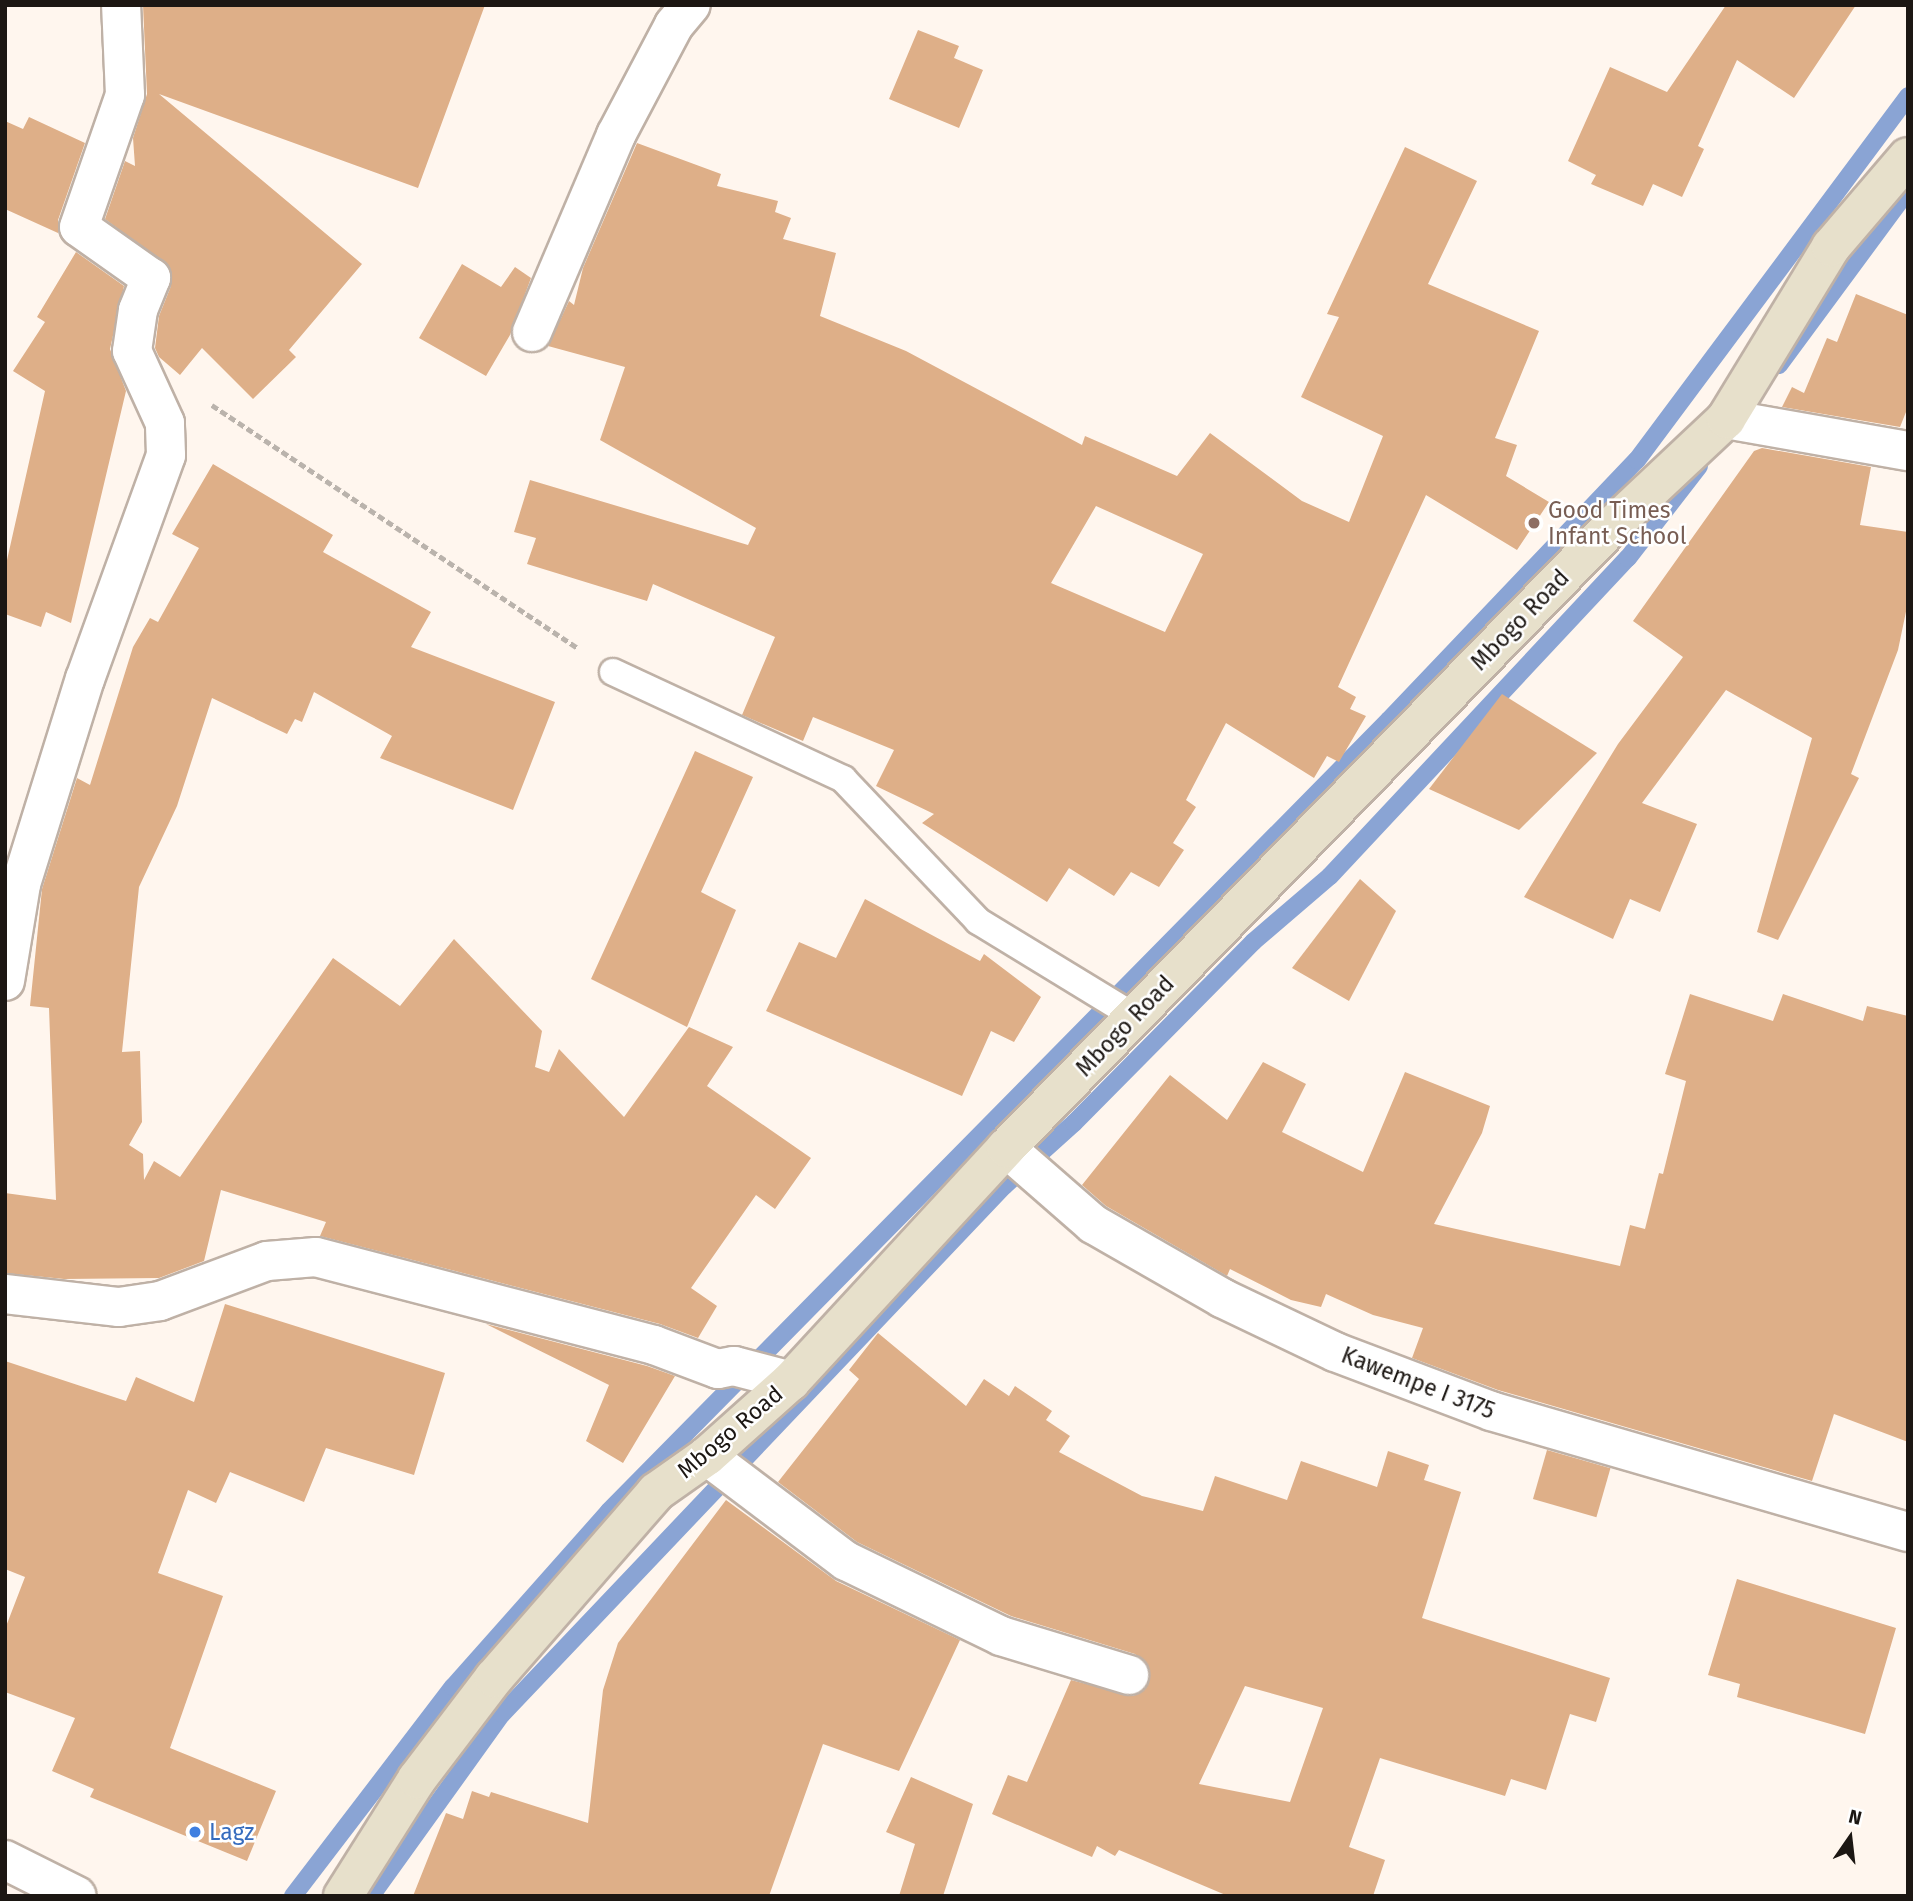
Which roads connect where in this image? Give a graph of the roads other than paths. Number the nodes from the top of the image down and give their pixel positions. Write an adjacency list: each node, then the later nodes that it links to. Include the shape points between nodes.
1 (121, 5): 8 (street, via 125,95 79,227 151,278 138,310 132,351 164,423 166,455 85,678 21,884)
2 (691, 5): 4 (street, via 674,25 616,135)
3 (1908, 157): 5 (street, Mbogo Road, via 1831,247)
4 (532, 332)
5 (1726, 419): 6 (street); 9 (street, Mbogo Road, via 1610,528)
6 (1908, 451)
7 (613, 672): 9 (lane, via 843,779 978,921)
8 (5, 981)
9 (1135, 1017): 10 (street, Mbogo Road)
10 (1006, 1148): 12 (street, Mbogo Road); 14 (street, Kawempe I 3175, via 1093,1224 1201,1287 1335,1352 1491,1411)
11 (5, 1294): 12 (street, via 119,1307 160,1301 267,1261 316,1257 642,1342 718,1368 734,1366)
12 (791, 1381): 13 (street, Mbogo Road)
13 (722, 1469): 15 (street, via 846,1561 883,1580 1001,1636); 18 (street, Mbogo Road, via 656,1492 494,1678 417,1779)
14 (1892, 1526)
15 (1129, 1675)
16 (5, 1860): 17 (street)
17 (77, 1896)
18 (343, 1896)

